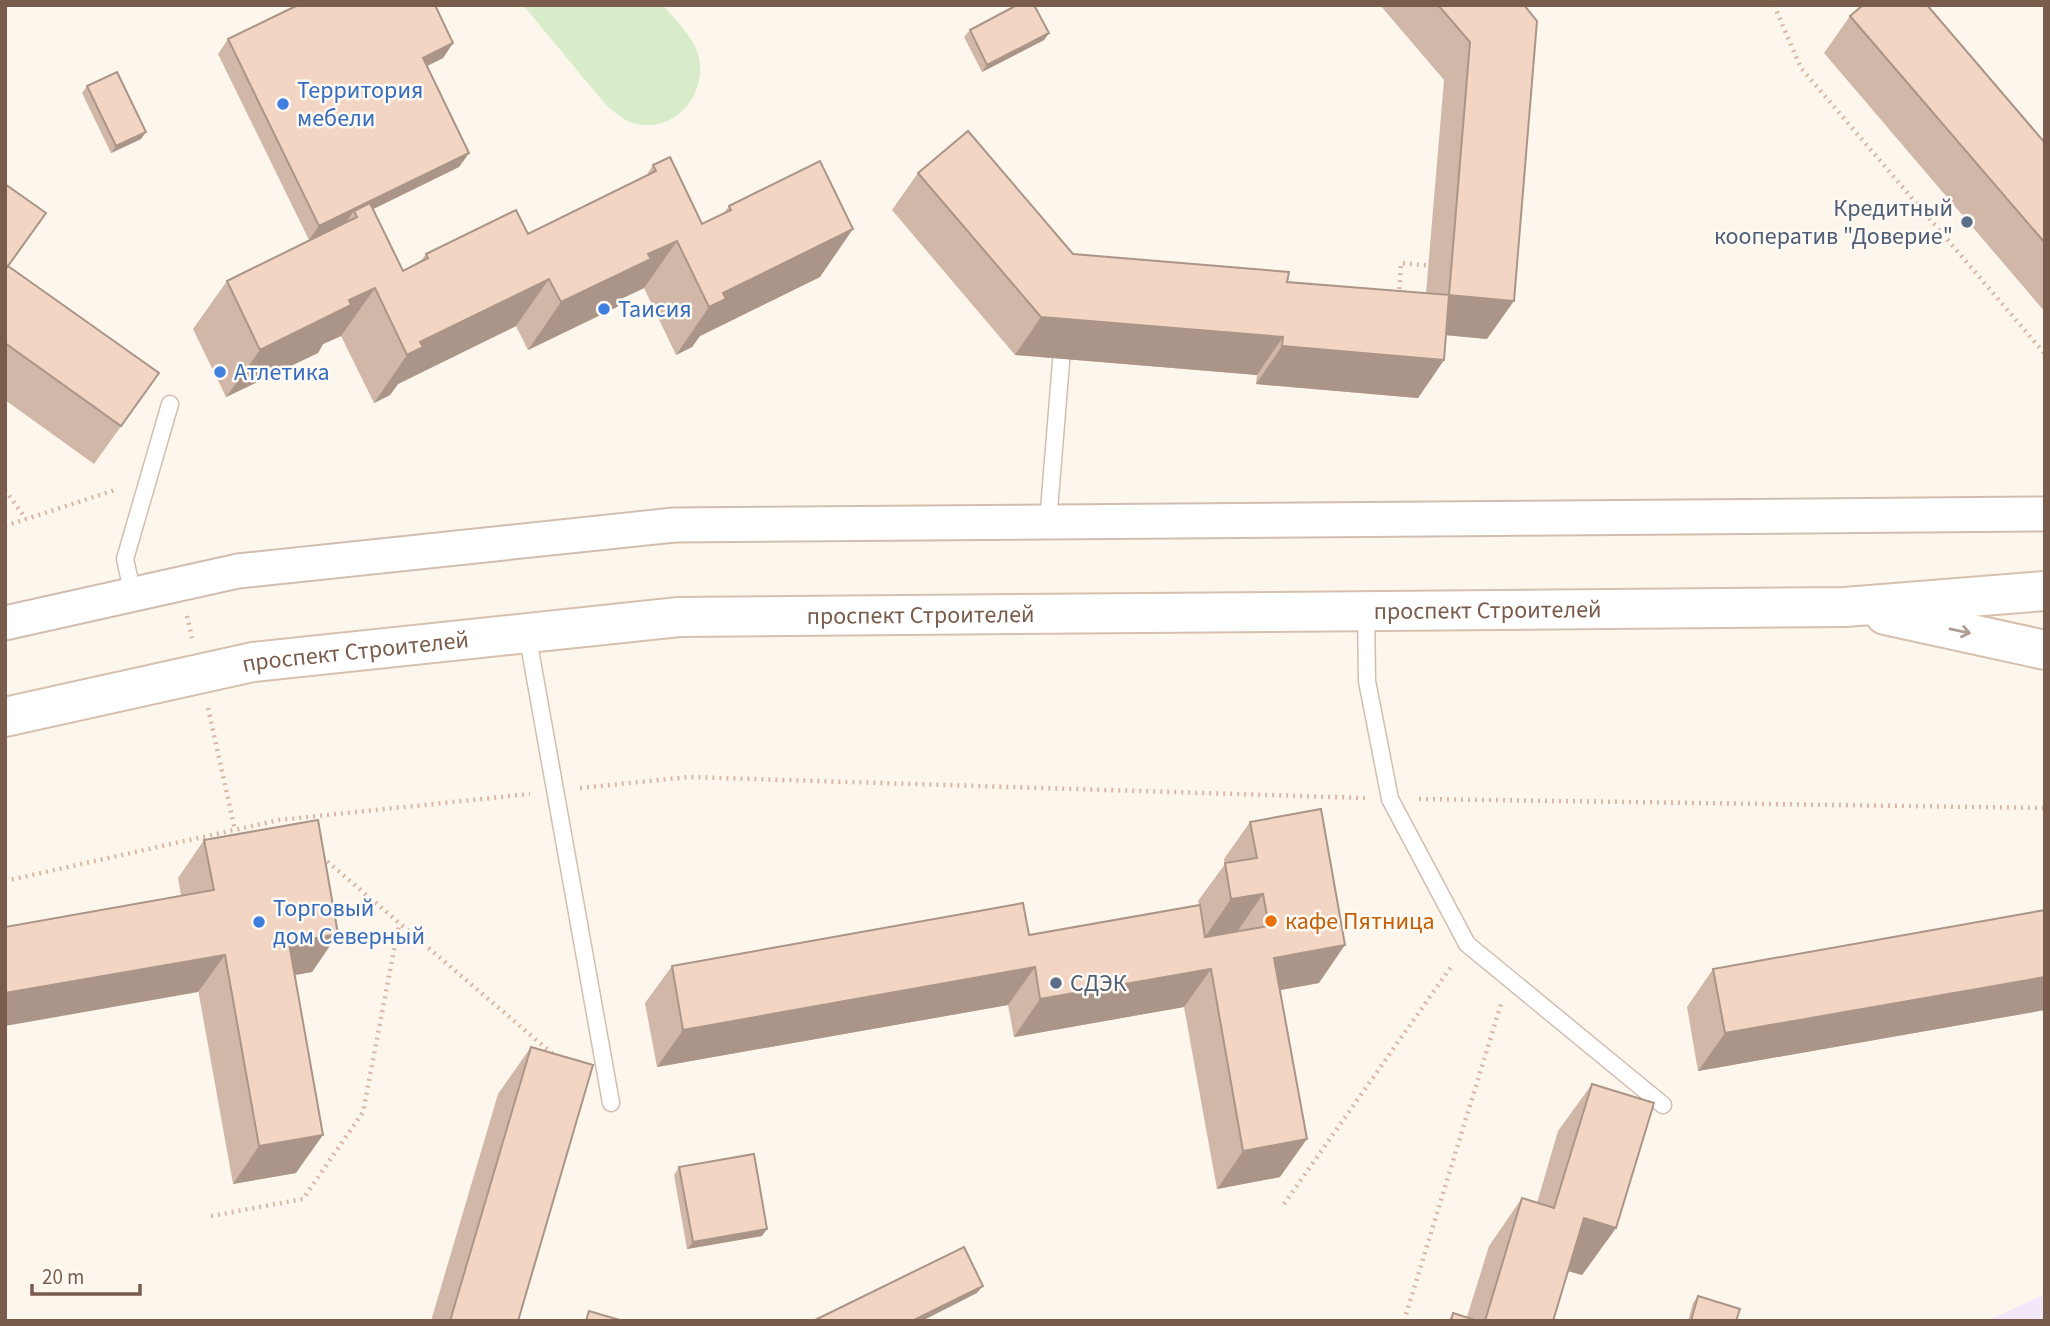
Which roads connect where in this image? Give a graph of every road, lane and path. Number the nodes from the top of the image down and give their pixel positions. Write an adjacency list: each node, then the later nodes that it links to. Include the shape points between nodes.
1 (1774, 5): 5 (path, via 1801,68)
2 (1441, 267): 3 (path, via 1401,263)
3 (1398, 304)
4 (1065, 317): 11 (lane)
5 (2045, 354)
6 (170, 404): 7 (lane)
7 (148, 479): 10 (path); 14 (lane, via 125,559)
8 (5, 489): 10 (path)
9 (2045, 514): 11 (street)
10 (26, 519): 12 (path)
11 (1048, 522): 14 (street, via 674,524 238,571)
12 (5, 526)
13 (2045, 591): 15 (street, проспект Строителей)
14 (133, 595): 17 (street)
15 (1845, 607): 16 (street, проспект Строителей); 19 (street, проспект Строителей, one-way to 19)
16 (1366, 611): 18 (street, проспект Строителей, via 679,617); 22 (lane, via 1367,681)
17 (5, 623)
18 (527, 633): 20 (street, проспект Строителей, via 253,662); 21 (lane)
19 (2045, 650)
20 (5, 717)
21 (554, 791): 22 (path, via 689,776); 24 (path); 32 (lane)
22 (1390, 799): 23 (path); 29 (lane)
23 (2045, 808)
24 (279, 820): 25 (path); 27 (path)
25 (289, 829)
26 (319, 855): 28 (path)
27 (5, 881)
28 (399, 923): 31 (path); 35 (path, via 363,1112 303,1199)
29 (1467, 944): 30 (lane); 34 (path)
30 (1509, 978): 33 (lane); 36 (path)
31 (558, 1058)
32 (611, 1103)
33 (1663, 1105)
34 (1284, 1204)
35 (211, 1216)
36 (1404, 1321)

